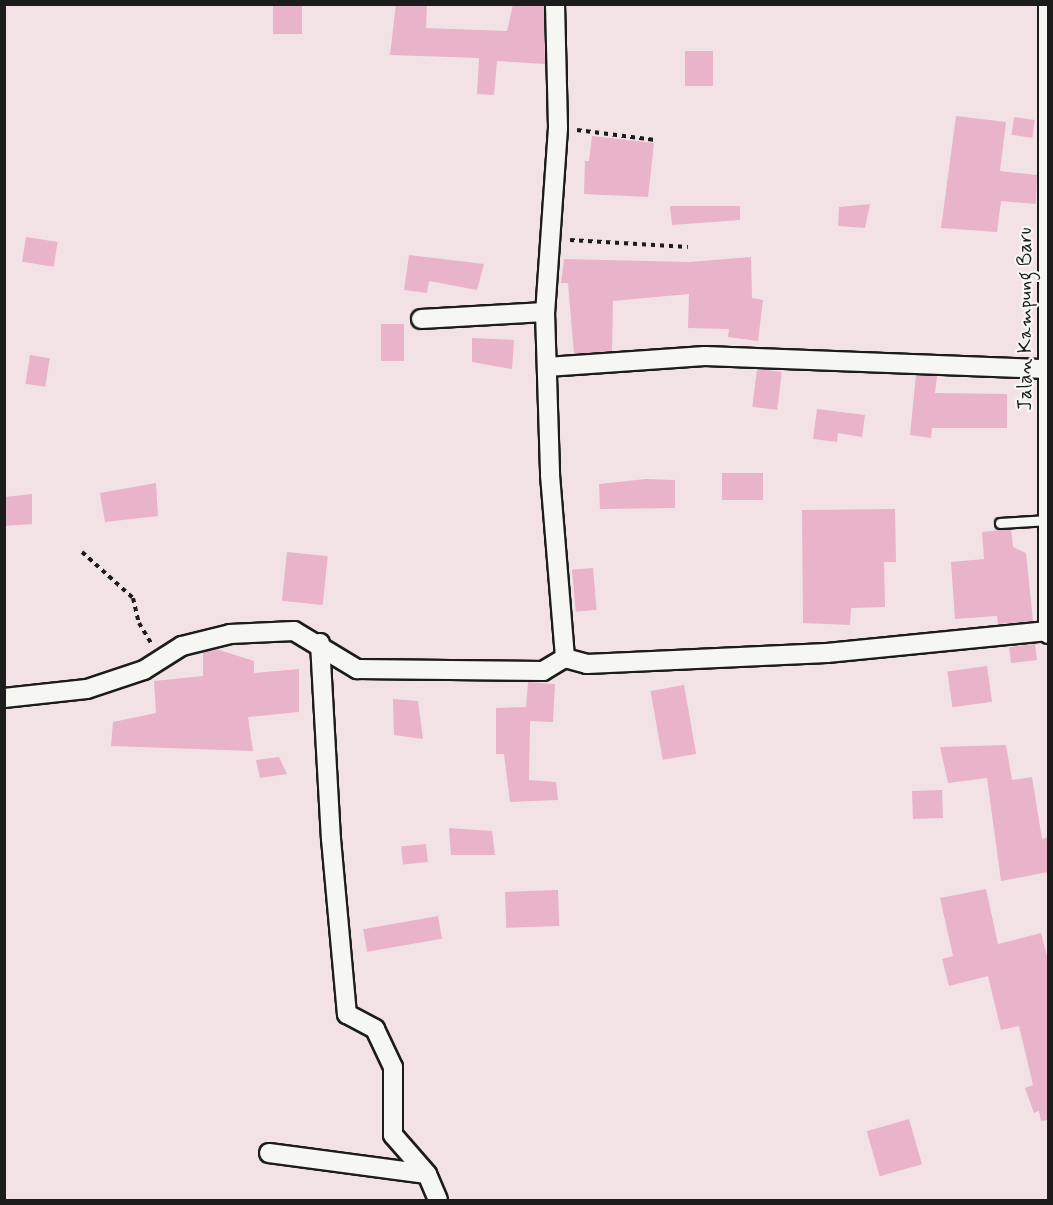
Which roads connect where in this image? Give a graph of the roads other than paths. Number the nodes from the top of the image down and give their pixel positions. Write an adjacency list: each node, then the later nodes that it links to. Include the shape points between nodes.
1 (555, 4): 3 (street, via 558,128)
2 (1048, 4): 6 (street, Jalan Kampung Baru)
3 (545, 312): 4 (street); 5 (street)
4 (421, 319)
5 (547, 367): 6 (street, via 705,357); 11 (street, via 550,476)
6 (1047, 369): 7 (street, Jalan Kampung Baru)
7 (1048, 520): 8 (lane); 9 (street, Jalan Kampung Baru)
8 (1000, 523)
9 (1048, 633): 11 (street, via 827,653 587,664)
10 (320, 644): 11 (street, via 357,669 543,671); 12 (street, via 294,631 230,634 182,646 157,664 87,689); 14 (street, via 331,838 347,1014 375,1029 393,1067 393,1135)
11 (565, 658)
12 (4, 698)
13 (269, 1153): 14 (street)
14 (427, 1174): 15 (street)
15 (438, 1200)

